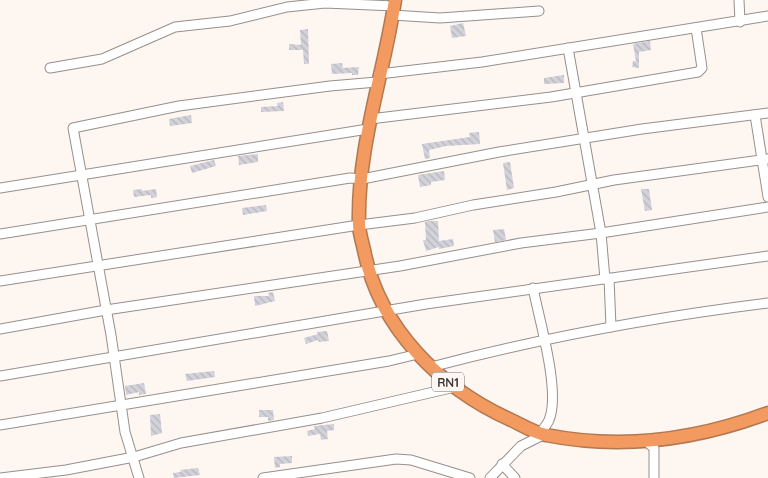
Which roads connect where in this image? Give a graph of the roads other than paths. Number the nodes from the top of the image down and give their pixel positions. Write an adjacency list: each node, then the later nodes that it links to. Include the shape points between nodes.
1 (739, 0): 5 (street)
2 (394, 7): 3 (street, via 440,18); 8 (street, via 326,3 287,7 239,20 175,27 102,59); 9 (highway, RN1)
3 (539, 11)
4 (768, 16): 5 (street)
5 (740, 22): 6 (street)
6 (696, 28): 7 (street); 10 (street, via 701,71)
7 (568, 48): 9 (street); 10 (street)
8 (50, 68)
9 (378, 78): 13 (highway, RN1); 16 (street, via 178,106 76,126 73,132)
10 (574, 93): 13 (street); 14 (street)
11 (768, 113): 12 (street)
12 (755, 114): 14 (street); 15 (street)
13 (369, 124): 16 (street); 17 (highway, RN1)
14 (583, 139): 17 (street); 18 (street)
15 (765, 159): 18 (street); 20 (street)
16 (81, 174): 19 (street); 22 (street)
17 (362, 179): 22 (street, via 350,178); 23 (highway, RN1)
18 (592, 185): 23 (street, via 415,218); 24 (street)
19 (0, 188)
20 (768, 197)
21 (768, 207): 24 (street)
22 (90, 218): 25 (street); 27 (street)
23 (359, 225): 27 (street); 28 (highway, RN1)
24 (601, 233): 28 (street, via 521,243); 29 (street)
25 (0, 234)
26 (768, 256): 29 (street)
27 (98, 266): 30 (street); 33 (street)
28 (368, 272): 33 (street); 34 (highway, RN1)
29 (607, 278): 31 (street); 35 (street)
30 (0, 282)
31 (533, 288): 34 (street); 37 (street)
32 (768, 303): 35 (street)
33 (106, 310): 36 (street); 39 (street)
34 (388, 312): 38 (highway, RN1); 39 (street)
35 (611, 327): 37 (street)
36 (0, 329)
37 (544, 341): 40 (street); 46 (street, via 549,363 551,411)
38 (418, 354): 40 (highway, RN1); 43 (street)
39 (115, 358): 41 (street); 43 (street)
40 (431, 367): 42 (highway, RN1)
41 (0, 376)
42 (455, 387): 46 (highway, RN1, via 490,410); 48 (street, via 322,418 181,443)
43 (122, 405): 45 (street); 48 (street, via 128,445)
44 (768, 413): 47 (highway, RN1, via 697,436)
45 (0, 425)
46 (542, 434): 47 (highway, RN1, via 592,441); 49 (street)
47 (647, 442): 57 (street, via 654,448)
48 (134, 457): 51 (street); 52 (street)
49 (502, 464): 55 (street); 56 (street)
50 (279, 477): 53 (street); 54 (street, via 396,459 411,460)
51 (0, 478)
52 (139, 478)
53 (263, 478)
54 (470, 478)
55 (490, 478)
56 (515, 478)
57 (654, 478)

